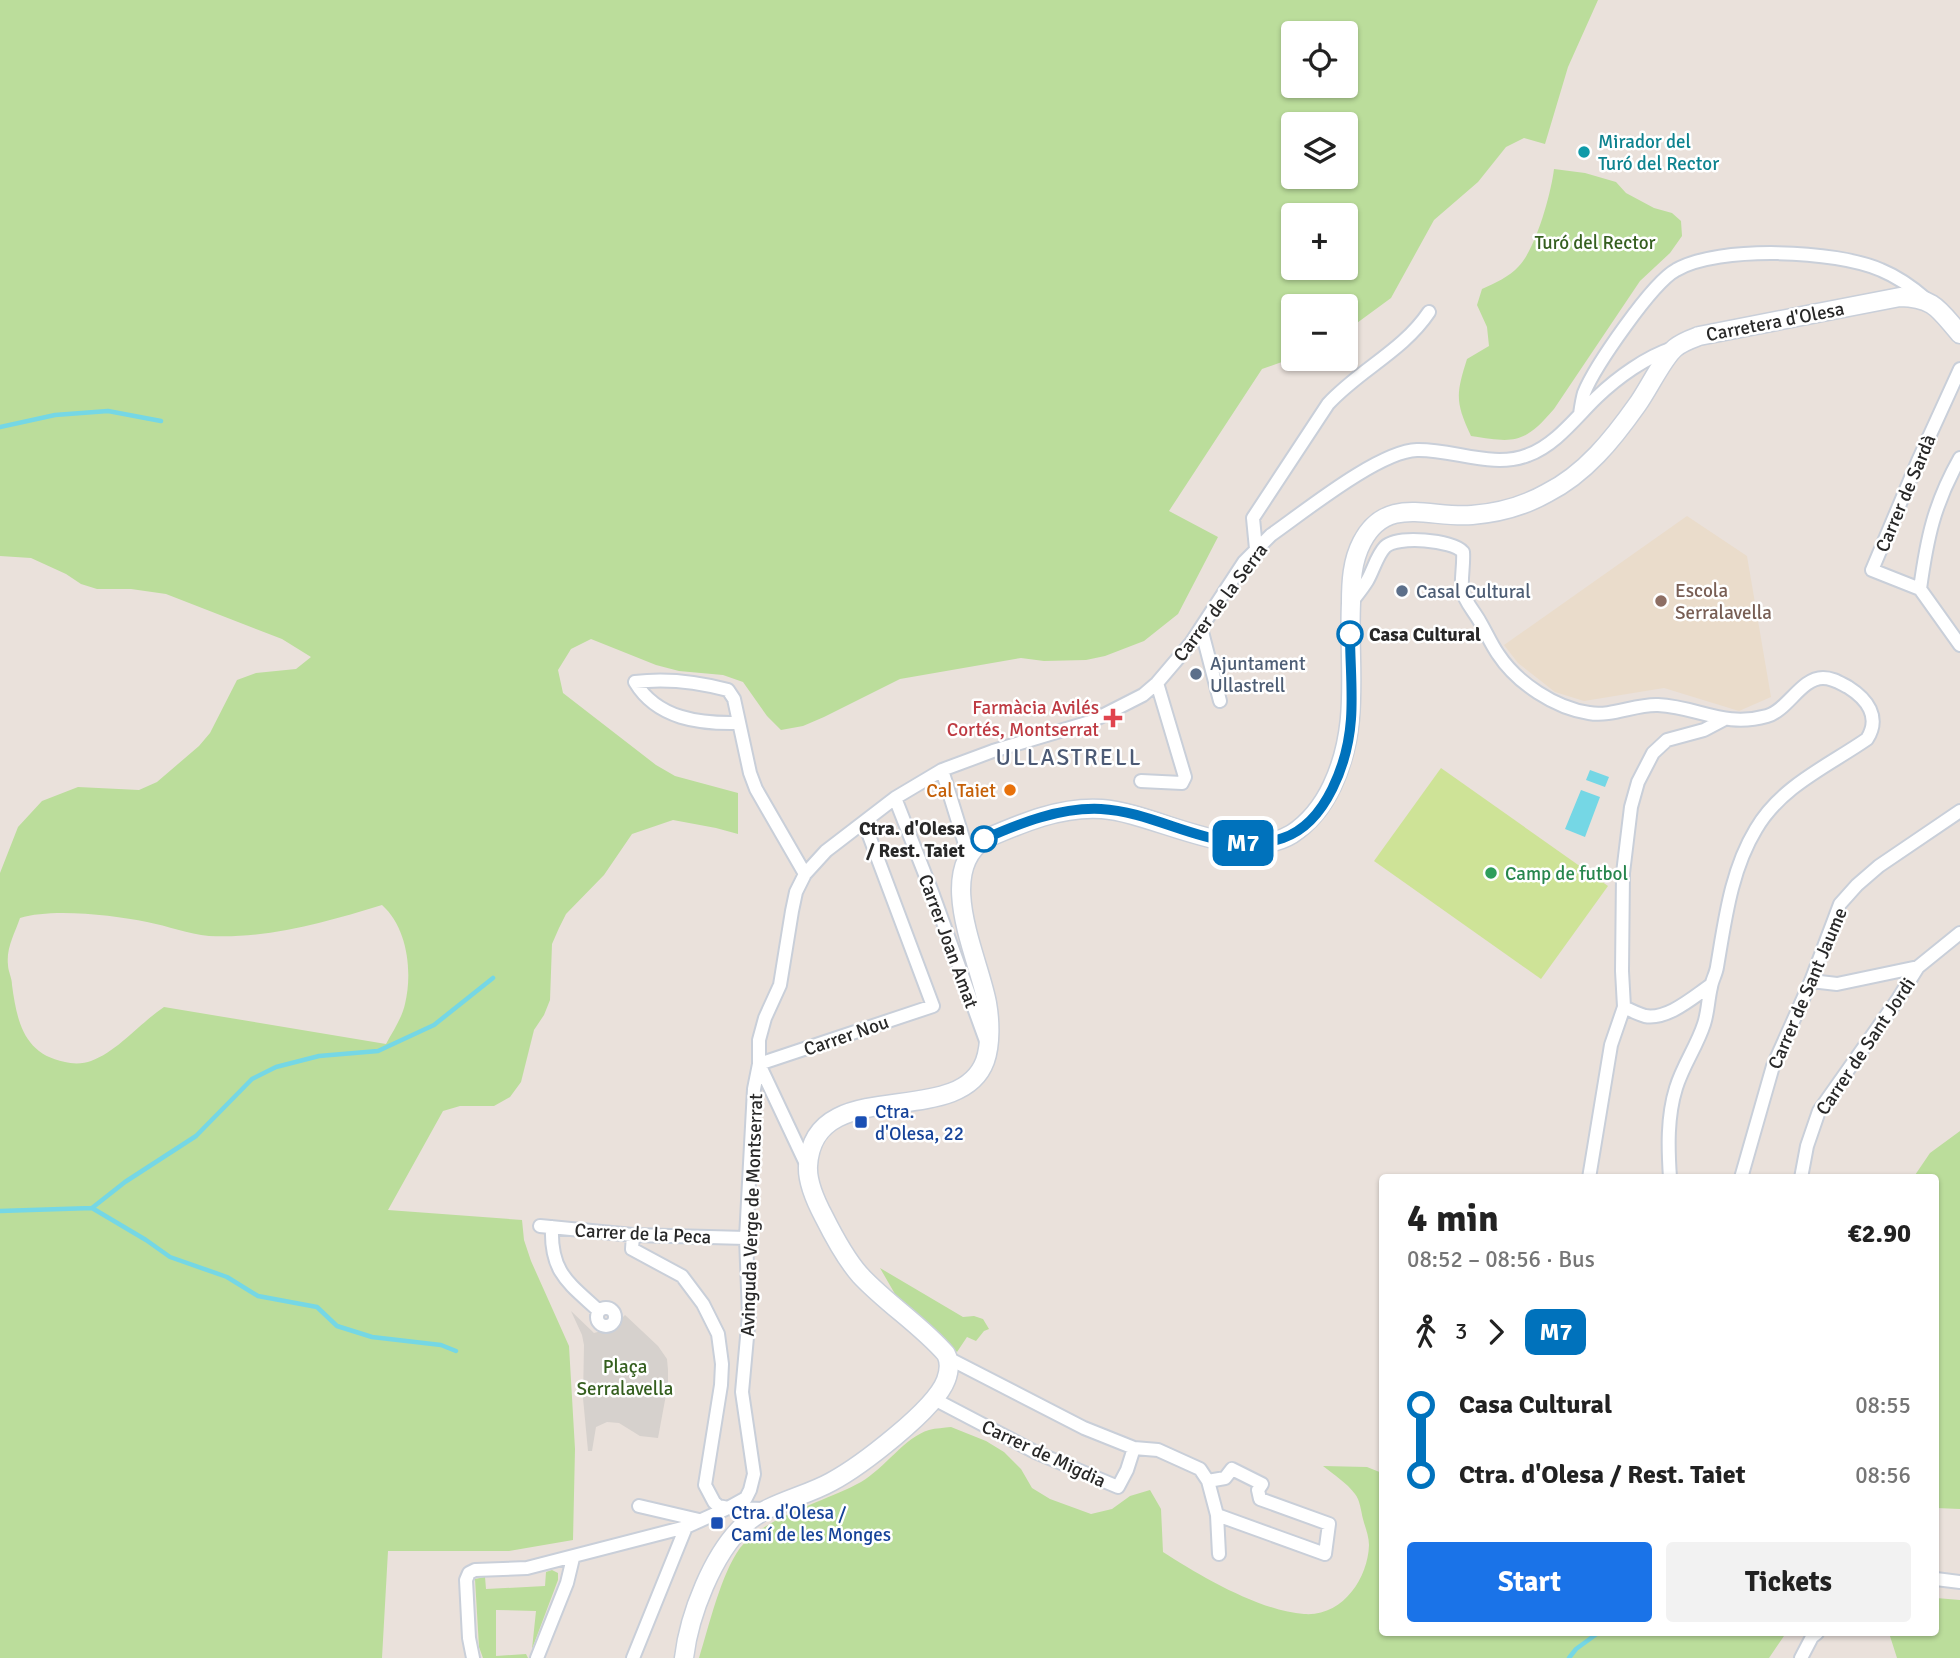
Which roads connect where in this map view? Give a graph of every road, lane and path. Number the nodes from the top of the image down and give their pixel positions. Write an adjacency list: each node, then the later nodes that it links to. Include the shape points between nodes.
1 (1928, 302): 3 (street); 4 (street, Carretera d'Olesa, via 1900,297 1868,302 1711,333); 6 (street, via 1911,286 1880,269 1839,258 1734,254 1678,268 1646,298 1603,360 1583,395)
2 (1429, 312): 8 (street, via 1404,342 1328,404 1253,519)
3 (1960, 334)
4 (1675, 348): 6 (street, Carrer de la Serra, via 1647,359); 10 (street, via 1621,428 1551,492 1487,514 1400,511 1380,521 1357,555)
5 (1960, 369): 9 (street, Carrer de Sardà, via 1872,570)
6 (1580, 414): 8 (street, Carrer de la Serra, via 1548,445 1514,459 1417,450 1384,458)
7 (1959, 461): 9 (street, via 1939,498 1927,536)
8 (1256, 548): 11 (street, Carrer de la Serra)
9 (1920, 589): 12 (street)
10 (1350, 604): 15 (street, via 1386,546 1446,542 1463,552 1462,589 1499,655 1551,700 1593,714 1658,705); 22 (street, via 1352,694 1347,748 1320,807 1294,832 1274,841 1229,842 1106,809 1086,809 1044,816 1007,830 985,839)
11 (1201, 628): 13 (street, Carrer de la Serra); 14 (street)
12 (1960, 645)
13 (1157, 682): 17 (street, Carrer de la Serra, via 1143,695 1090,722); 18 (street, via 1185,777 1174,784)
14 (1220, 701)
15 (1723, 720): 27 (street, via 1770,716 1815,679 1825,678 1867,702 1872,731 1867,739 1791,790 1756,828 1737,872); 28 (street, via 1667,740 1653,753 1638,782 1623,873)
16 (739, 723): 16 (street, via 729,690 690,682 635,682 654,702 684,719); 23 (street, via 756,789)
17 (942, 770): 19 (street, Carrer de la Serra); 22 (street)
18 (1141, 781)
19 (895, 799): 21 (street, Carrer de la Serra); 29 (street, Carrer Joan Amat)
20 (1960, 811): 26 (street, Carrer de Sant Jaume, via 1879,866 1846,895)
21 (864, 822): 23 (street, Carrer de la Serra); 30 (street, Carrer Nou, via 933,1006)
22 (968, 854): 29 (street, via 961,892 987,1000)
23 (805, 874): 30 (street, Avinguda Verge de Montserrat, via 796,892 780,985 760,1032)
24 (1960, 933): 25 (street, Carrer de Sant Jordi)
25 (1917, 967): 26 (street, via 1837,984); 35 (street, Carrer de Sant Jordi, via 1819,1111)
26 (1811, 981): 34 (street, Carrer de Sant Jaume, via 1773,1066)
27 (1711, 985): 28 (street, via 1668,1013 1644,1016); 33 (street, via 1704,1023 1671,1110)
28 (1624, 1007): 32 (street, via 1611,1045)
29 (987, 1045): 31 (street, via 980,1069 960,1087 918,1102 877,1105 838,1118 816,1139)
30 (759, 1064): 31 (street); 37 (street, Avinguda Verge de Montserrat)
31 (808, 1168): 39 (street, via 818,1206 852,1265)
32 (1590, 1174)
33 (1671, 1174)
34 (1742, 1174)
35 (1802, 1174)
36 (633, 1235): 37 (street, Carrer de la Peca); 38 (street, Carrer de la Peca, via 546,1227 557,1265); 44 (street, via 632,1250 682,1276 718,1334 721,1385 705,1485 713,1502)
37 (746, 1238): 44 (street, Avinguda Verge de Montserrat, via 748,1323 742,1392 754,1474 746,1498)
38 (599, 1311)
39 (948, 1358): 40 (street, via 946,1381); 41 (street, via 1084,1428)
40 (934, 1399): 41 (street, Carrer de Migdia, via 1035,1452 1118,1487); 45 (street, via 856,1468)
41 (1134, 1448): 42 (street, via 1180,1458 1200,1469)
42 (1208, 1481): 46 (street); 46 (street, via 1225,1478 1232,1469 1262,1484 1260,1499 1329,1524 1325,1555)
43 (639, 1506): 47 (street)
44 (729, 1508): 45 (street); 47 (street)
45 (770, 1509): 57 (street, via 747,1522 716,1559)
46 (1217, 1515): 49 (street)
47 (699, 1520): 48 (street)
48 (686, 1527): 50 (street); 56 (street)
49 (1219, 1554)
50 (573, 1558): 54 (street, via 469,1573 466,1587); 55 (street)
51 (1939, 1578): 52 (street)
52 (1960, 1582)
53 (1813, 1636): 58 (street)
54 (473, 1658)
55 (537, 1658)
56 (633, 1658)
57 (684, 1658)
58 (1801, 1658)

